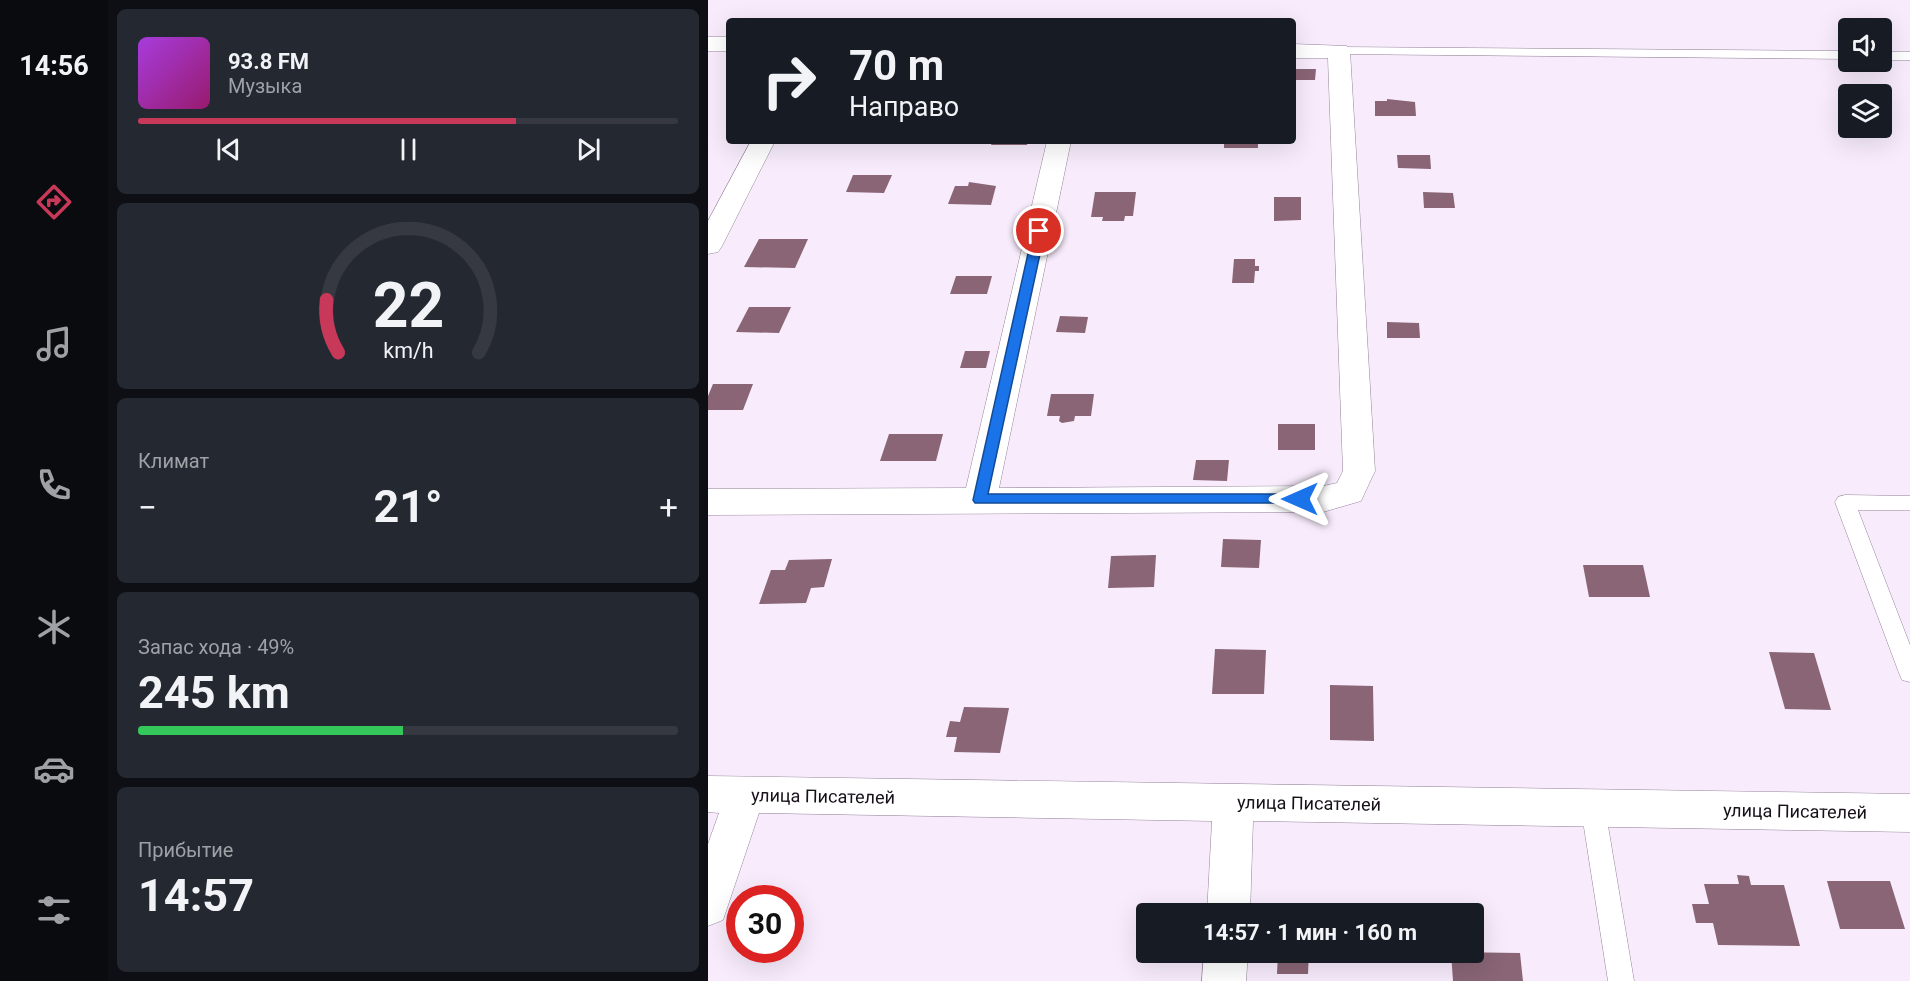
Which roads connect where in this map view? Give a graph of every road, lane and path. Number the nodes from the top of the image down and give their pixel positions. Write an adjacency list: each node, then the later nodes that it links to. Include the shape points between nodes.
1 (708, 44): 2 (street)
2 (726, 44)
3 (1296, 51): 4 (street)
4 (1339, 51): 5 (lane); 11 (street, via 1359,471 1349,492 1323,499)
5 (1838, 56)
6 (1892, 56): 7 (lane)
7 (1910, 56)
8 (761, 144): 10 (street)
9 (1058, 144): 11 (street)
10 (708, 246)
11 (980, 500): 12 (street)
12 (708, 502)
13 (1910, 502): 14 (lane, via 1845,502)
14 (1910, 673)
15 (726, 795): 16 (street, улица Писателей); 20 (street)
16 (1233, 802): 17 (street, улица Писателей); 19 (street)
17 (1593, 808): 18 (street, улица Писателей); 23 (lane)
18 (1910, 813)
19 (1228, 903)
20 (708, 905)
21 (1225, 963): 22 (street)
22 (1224, 981)
23 (1621, 981)

